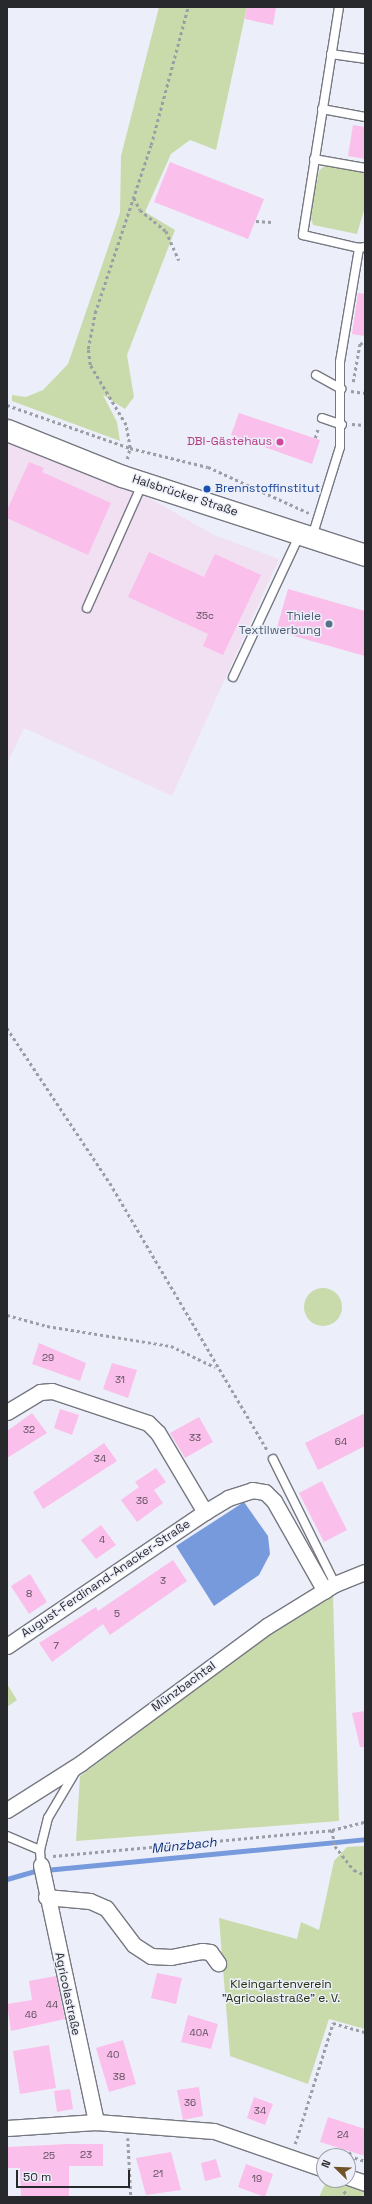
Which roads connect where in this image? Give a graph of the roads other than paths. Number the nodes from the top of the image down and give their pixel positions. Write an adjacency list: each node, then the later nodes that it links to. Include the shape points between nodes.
1 (338, 7): 2 (lane)
2 (330, 54): 3 (lane); 4 (lane)
3 (365, 59)
4 (322, 109): 5 (lane); 6 (lane)
5 (365, 117)
6 (314, 159): 7 (lane); 8 (lane, via 303,235)
7 (365, 168)
8 (363, 247): 10 (lane, via 340,362)
9 (316, 375): 10 (lane)
10 (341, 389): 12 (lane)
11 (322, 418): 12 (lane)
12 (342, 425): 15 (lane, via 340,446 318,517)
13 (7, 430): 14 (main road, Halsbrücker Straße)
14 (143, 482): 15 (main road, Halsbrücker Straße); 17 (lane)
15 (306, 536): 16 (main road, Halsbrücker Straße); 18 (lane)
16 (365, 555)
17 (87, 608)
18 (233, 677)
19 (7, 1412): 21 (street, via 40,1392 52,1391 148,1423 158,1433)
20 (273, 1459): 23 (lane)
21 (205, 1512): 23 (street, August-Ferdinand-Anacker-Straße, via 245,1491 265,1492 274,1501); 24 (street, August-Ferdinand-Anacker-Straße)
22 (365, 1572): 23 (street, Münzbachtal)
23 (330, 1588): 25 (street, Münzbachtal, via 267,1626)
24 (7, 1646)
25 (81, 1763): 26 (street, Münzbachtal); 28 (lane, via 48,1818)
26 (7, 1810)
27 (7, 1836): 28 (lane)
28 (40, 1850): 29 (lane)
29 (42, 1873): 30 (street, Agricolastraße)
30 (46, 1897): 31 (street, via 90,1901 106,1908 134,1945 151,1956 170,1957 202,1951 210,1952); 32 (street, Agricolastraße)
31 (218, 1963)
32 (96, 2122): 33 (street); 34 (street, via 214,2131)
33 (7, 2128)
34 (316, 2166)

